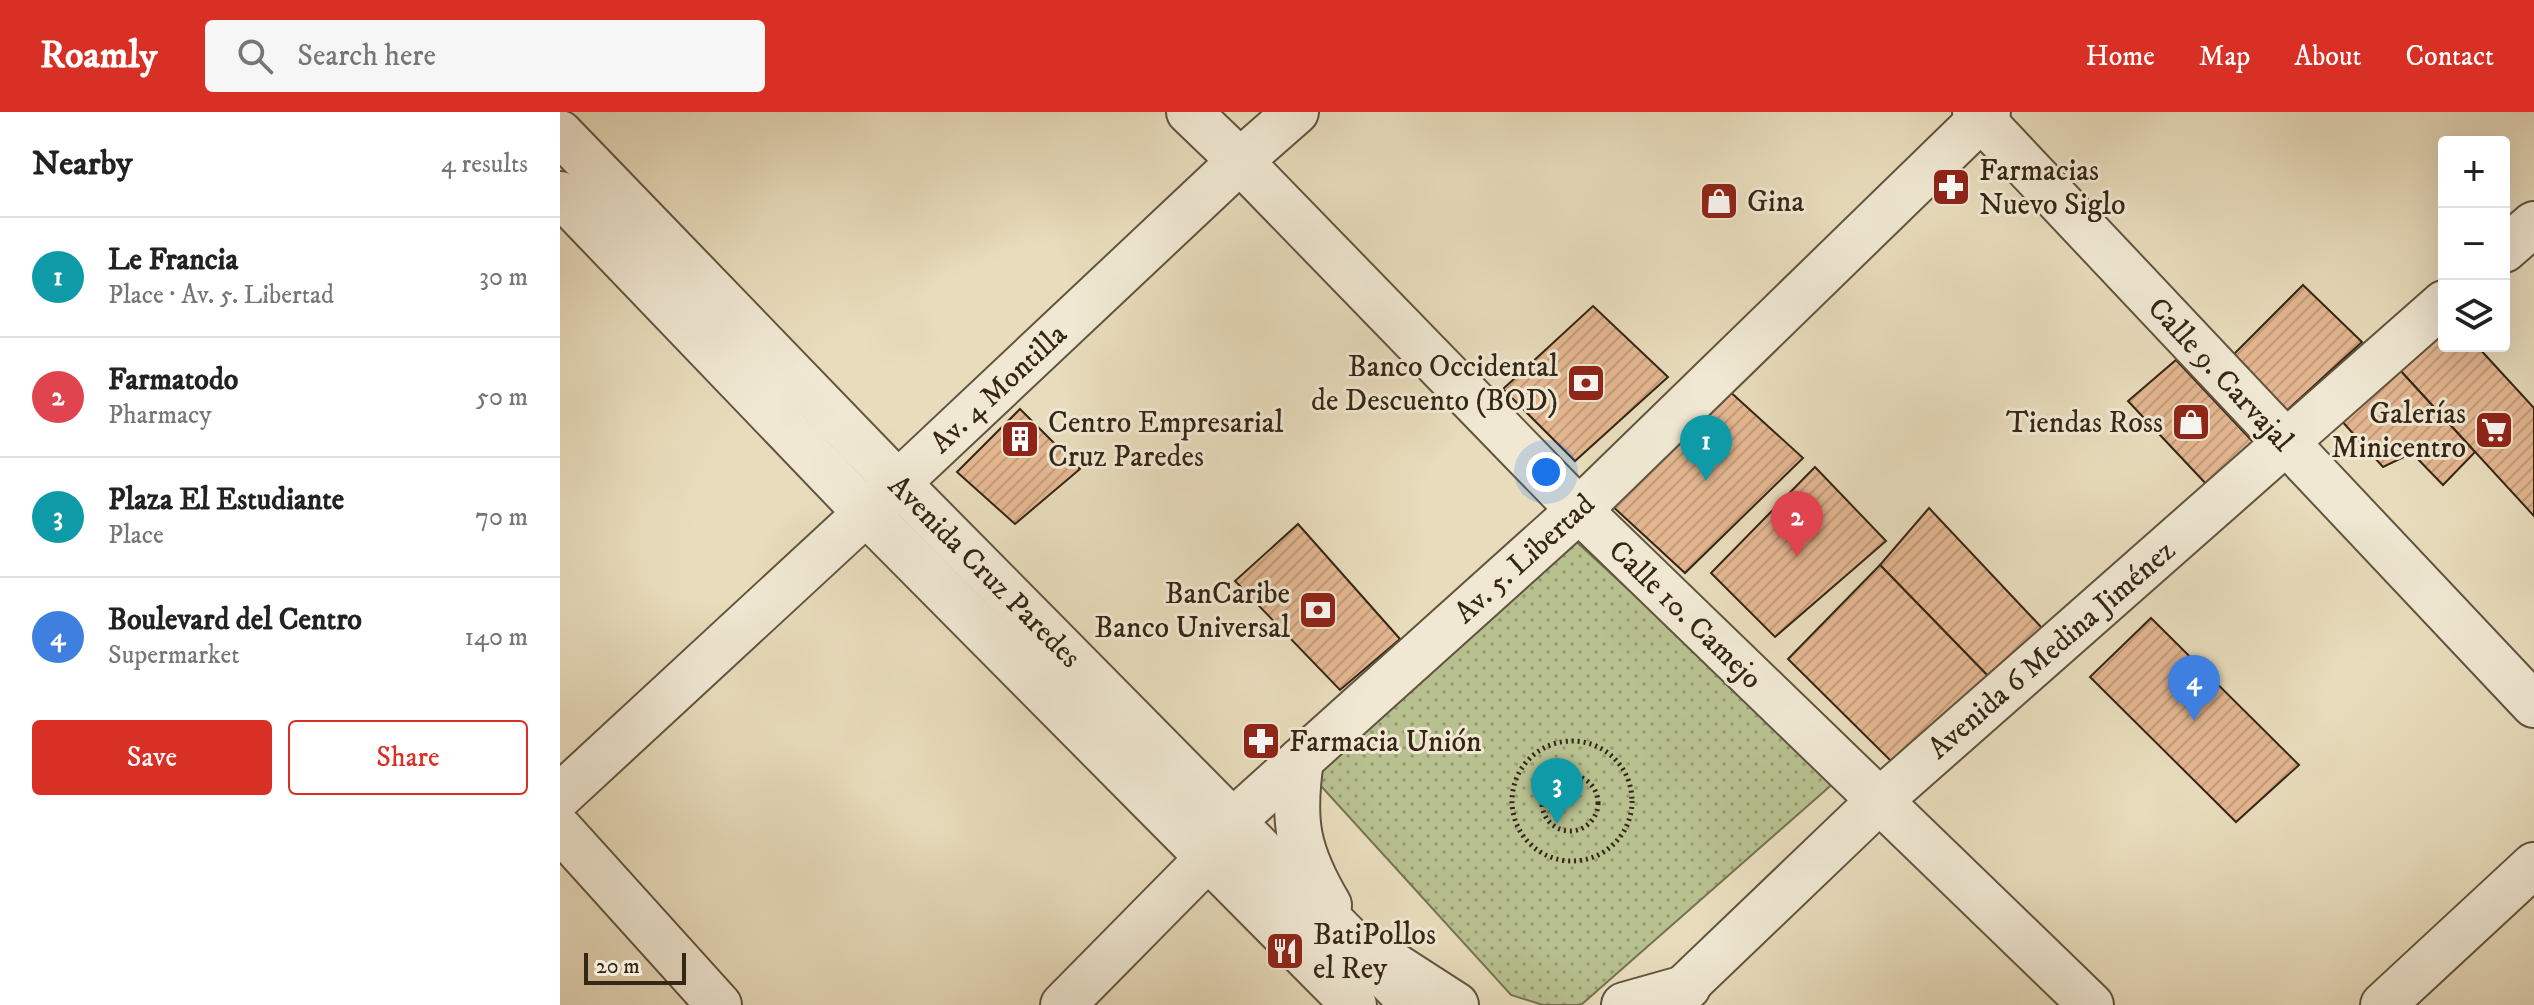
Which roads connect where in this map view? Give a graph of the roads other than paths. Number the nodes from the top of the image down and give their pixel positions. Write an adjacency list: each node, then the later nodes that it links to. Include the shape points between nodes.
1 (1189, 112): 5 (street, Calle 10. Camejo)
2 (1296, 112): 5 (street, Av. 4 Montilla)
3 (1982, 114): 10 (street, Calle 9. Carvajal); 12 (street, Av. 5. Libertad)
4 (560, 133): 11 (street, Avenida Cruz Paredes)
5 (1240, 161): 11 (street, Av. 4 Montilla); 12 (street, Calle 10. Camejo)
6 (562, 200): 13 (street, Avenida Cruz Paredes)
7 (2534, 224): 8 (street)
8 (2510, 245)
9 (2438, 308): 10 (street, Avenida 6 Medina Jiménez)
10 (2285, 443): 14 (street, Calle 9. Carvajal); 17 (street, Avenida 6 Medina Jiménez)
11 (897, 482): 13 (street, Av. 4 Montilla); 18 (street, Avenida Cruz Paredes)
12 (1579, 510): 15 (street, Av. 5. Libertad); 17 (street, Calle 10. Camejo)
13 (866, 513): 16 (street, Av. 4 Montilla); 20 (street, Avenida Cruz Paredes)
14 (2534, 705)
15 (1301, 760): 18 (street, Av. 5. Libertad); 22 (street, via 1295,801 1298,831 1306,860)
16 (560, 796)
17 (1878, 802): 23 (street, Avenida 6 Medina Jiménez); 30 (street, Calle 10. Camejo)
18 (1233, 821): 20 (street, Av. 5. Libertad); 22 (street, Avenida Cruz Paredes)
19 (560, 829): 24 (street)
20 (1207, 859): 25 (street, Av. 5. Libertad); 26 (street, Avenida Cruz Paredes)
21 (2534, 865): 31 (street)
22 (1352, 945): 27 (street, Avenida Cruz Paredes); 28 (street)
23 (1677, 996): 29 (street)
24 (719, 1005)
25 (1063, 1005)
26 (1354, 1005)
27 (1414, 1005)
28 (1456, 1005)
29 (1624, 1005)
30 (2091, 1005)
31 (2383, 1005)

